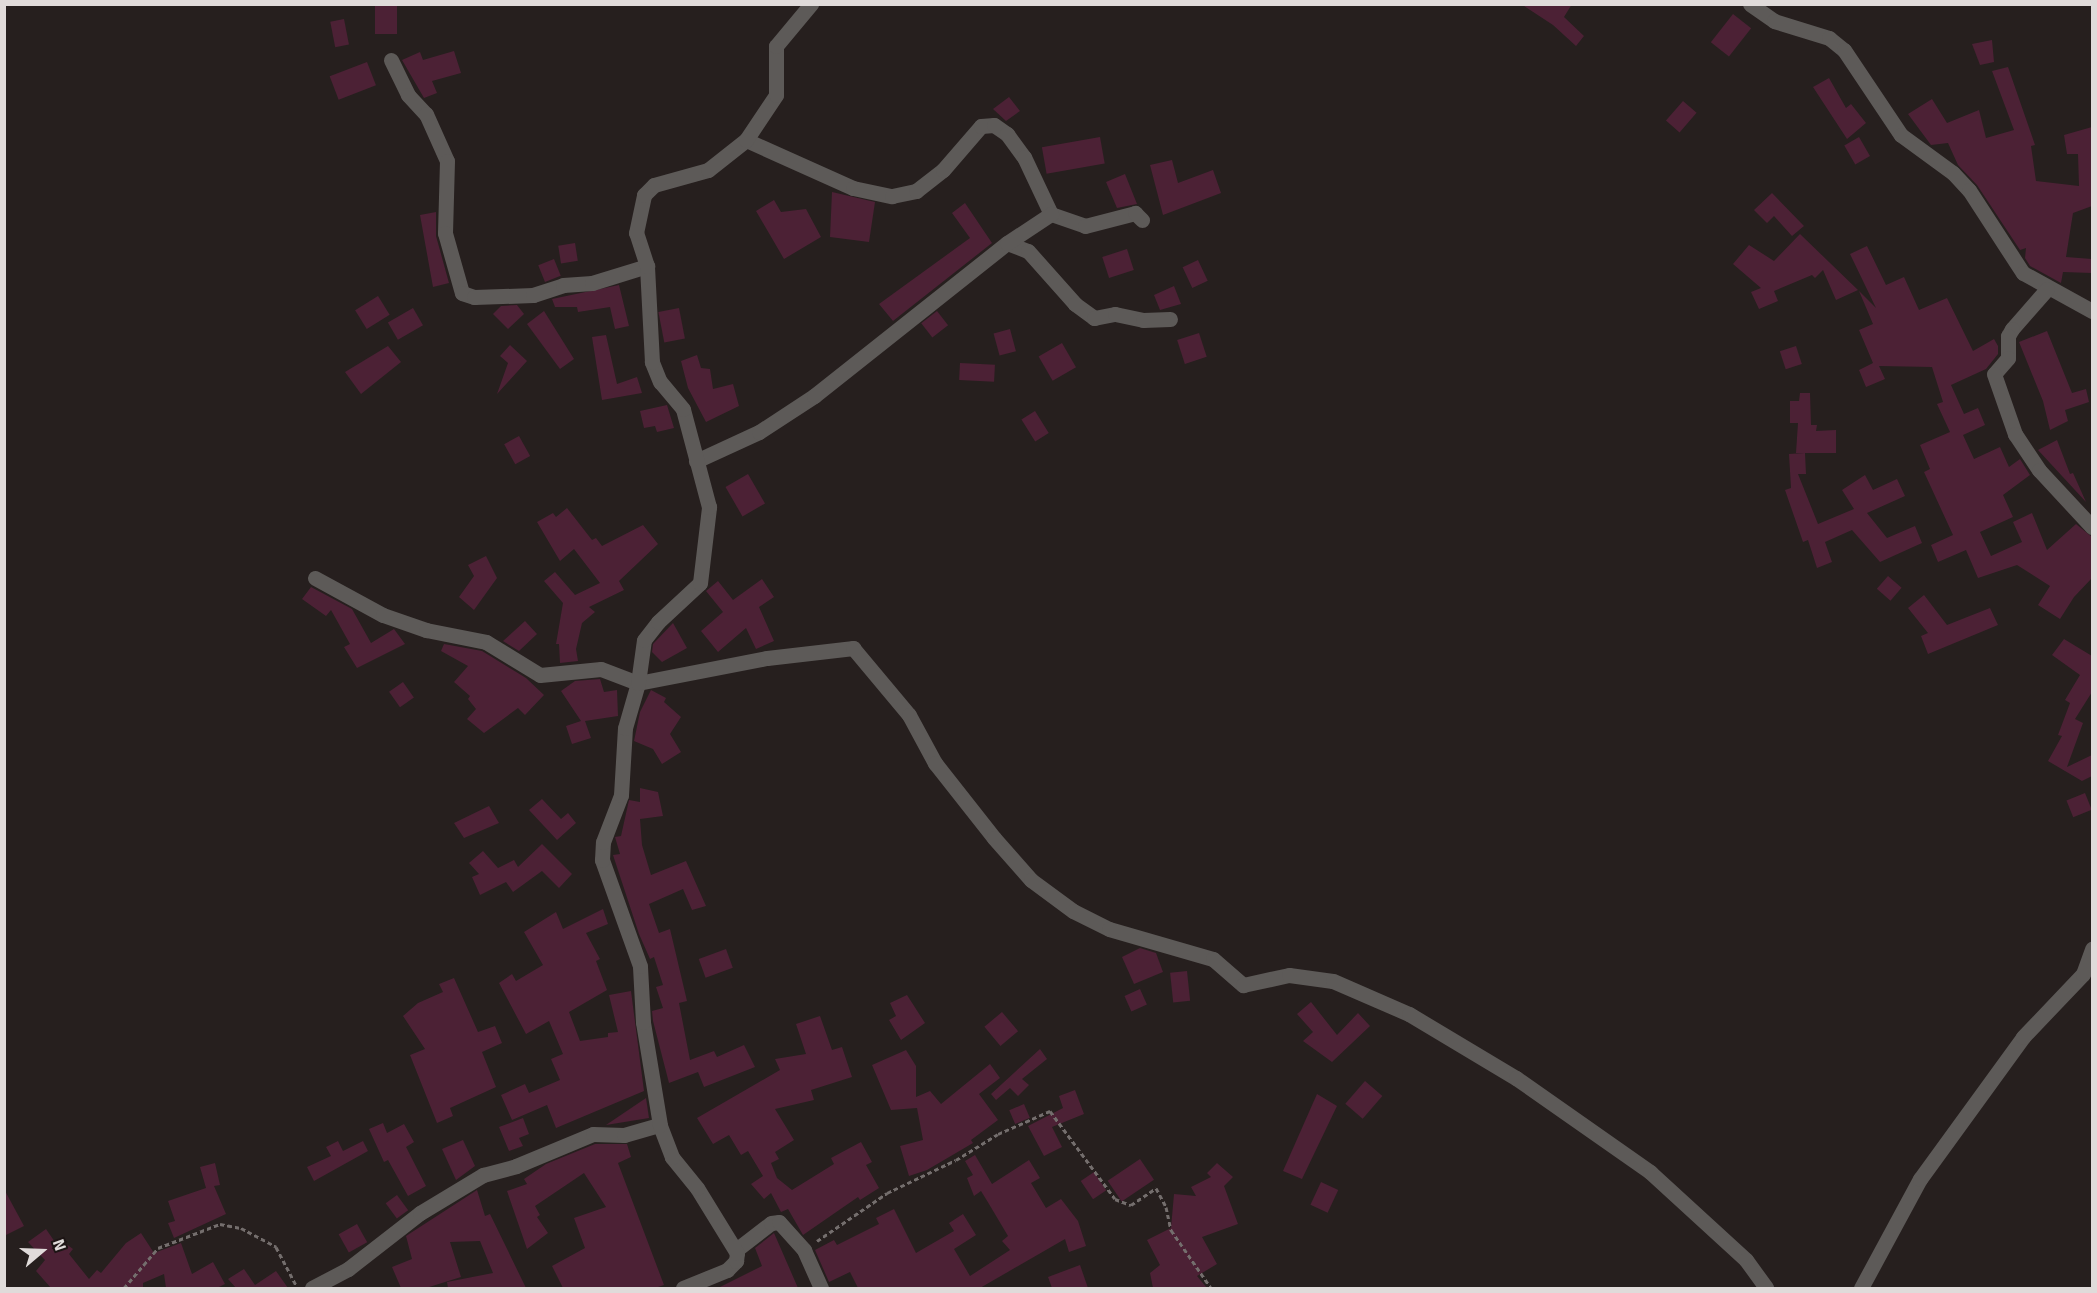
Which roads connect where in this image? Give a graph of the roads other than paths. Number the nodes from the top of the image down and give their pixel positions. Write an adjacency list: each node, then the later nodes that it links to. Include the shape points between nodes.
1 (811, 4): 4 (street, via 776,46 776,95)
2 (1750, 4): 9 (street, via 1774,21 1829,38 1844,51 1901,135 1953,173 1969,190 2023,273)
3 (391, 60): 8 (street, via 408,95 426,114 447,161 445,233 462,293 474,297 533,295)
4 (746, 140): 5 (street, via 853,188 892,196 916,191 943,171 981,126 994,125 1007,134 1024,157); 8 (street, via 708,170 654,185 644,195 636,233)
5 (1051, 214): 6 (street, via 1085,226 1135,213); 7 (street)
6 (1142, 220)
7 (1007, 243): 11 (street, via 1028,251 1075,304 1095,318 1115,314); 12 (street, via 814,396 759,432)
8 (647, 266): 12 (street, via 652,362 660,382 683,409)
9 (2047, 289): 10 (street); 13 (street, via 2012,329 2008,358 1994,374 2015,434 2039,470)
10 (2092, 311)
11 (1170, 320)
12 (696, 461): 15 (street, via 709,507 702,575 694,592 664,615 644,640)
13 (2092, 527)
14 (315, 578): 15 (street, via 383,615 426,630 486,642 540,675 601,669)
15 (638, 682): 17 (street, via 625,728 621,795 603,842 602,860 639,966 643,1022); 22 (street, via 767,658 853,648 909,715 935,763 994,838 1031,880 1073,911 1109,929 1213,959 1244,985 1288,975 1333,981 1408,1014 1516,1078 1650,1172 1746,1260)
16 (2092, 949): 23 (street, via 2083,974 2023,1037 1927,1169)
17 (660, 1125): 18 (street, via 672,1157 697,1188); 19 (street, via 624,1135 593,1134 516,1166 483,1175 420,1213 348,1269)
18 (736, 1250): 20 (street, via 736,1261 726,1270); 21 (street, via 776,1221 804,1250)
19 (312, 1288)
20 (683, 1288)
21 (821, 1288)
22 (1766, 1288)
23 (1861, 1288)

